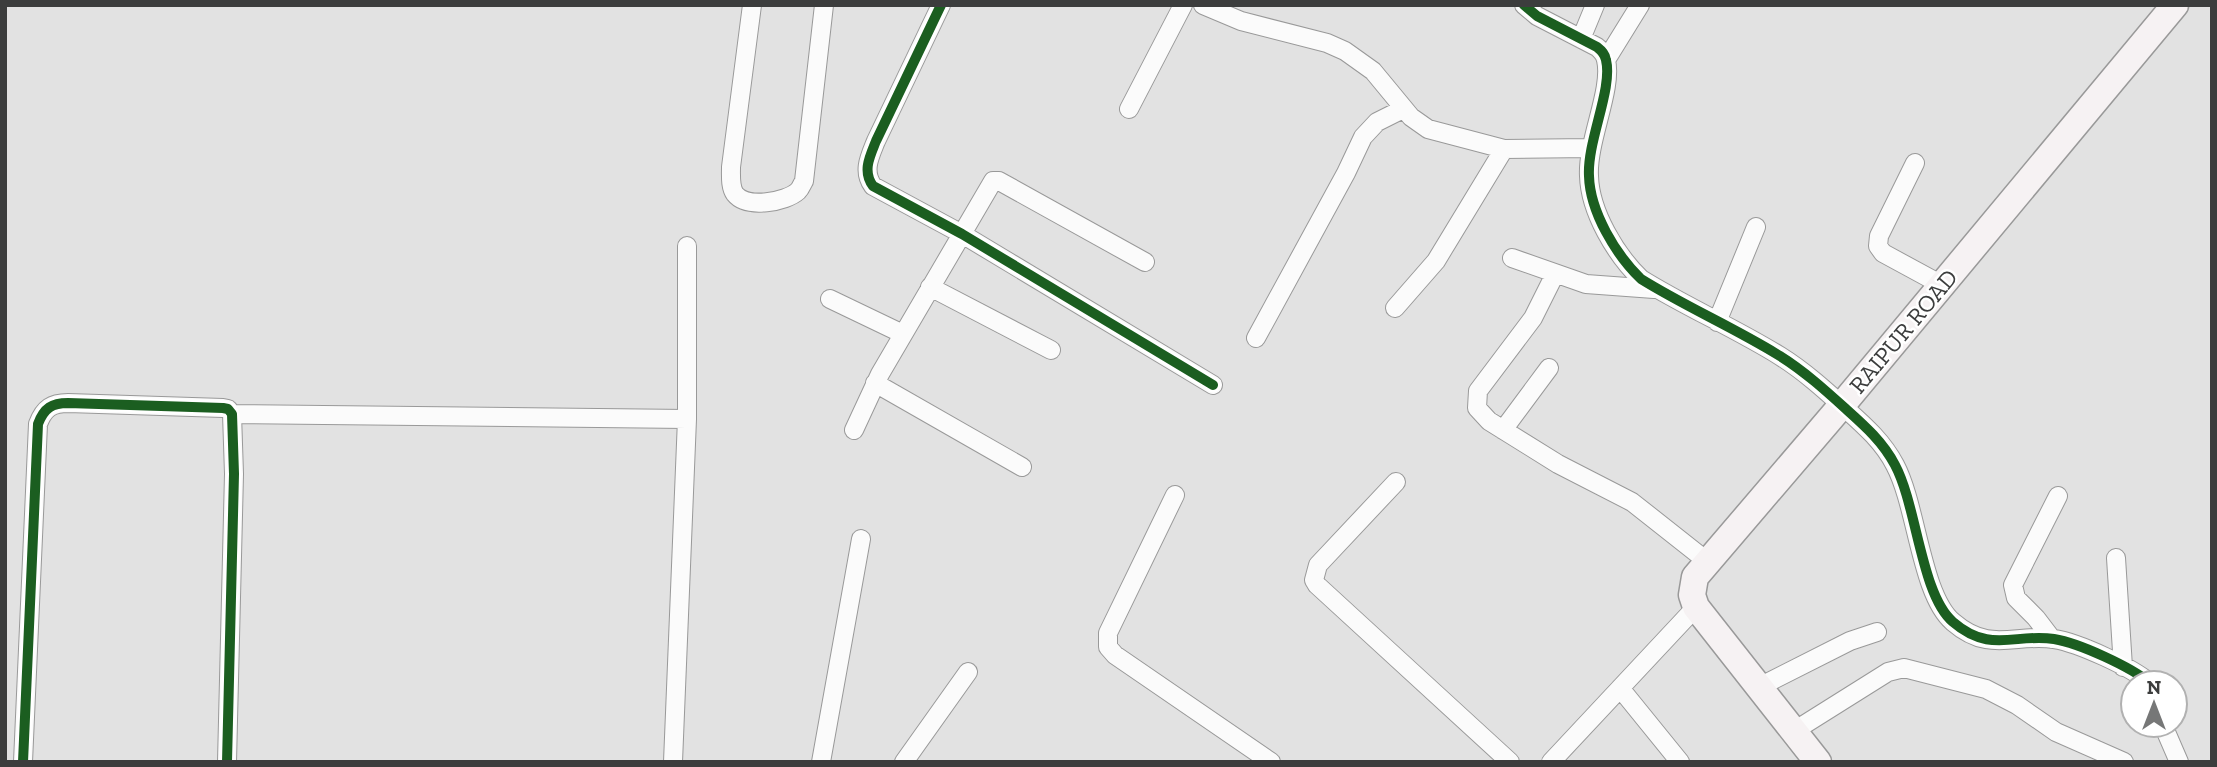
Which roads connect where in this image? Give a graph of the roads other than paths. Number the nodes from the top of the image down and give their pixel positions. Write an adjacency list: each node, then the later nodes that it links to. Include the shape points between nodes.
1 (752, 5): 2 (street, via 731,167 733,192 749,202 783,199 798,191 804,181)
2 (824, 5)
3 (941, 5): 18 (street, via 876,141 867,173 873,186)
4 (1183, 5): 12 (street)
5 (1203, 5): 13 (street, via 1241,21 1345,51 1373,71)
6 (1524, 5): 10 (street)
7 (1595, 5): 10 (street)
8 (1640, 5): 11 (street)
9 (2175, 5): 23 (main road, RAIPUR ROAD)
10 (1581, 38): 11 (street, via 1601,50)
11 (1606, 60): 14 (street, via 1607,76)
12 (1129, 109)
13 (1403, 109): 15 (street, via 1428,129); 30 (street, via 1377,122 1363,137)
14 (1591, 148): 15 (street); 25 (street, via 1590,184 1611,245 1624,263)
15 (1504, 149): 27 (street, via 1436,261)
16 (1915, 163): 23 (street, via 1878,246)
17 (1756, 227): 28 (street)
18 (962, 234): 21 (street, via 992,182 998,180); 24 (street); 34 (street)
19 (687, 246): 37 (street)
20 (1512, 258): 22 (street)
21 (1144, 262)
22 (1555, 274): 25 (street, via 1586,284); 39 (street, via 1533,318 1478,391 1477,408)
23 (1942, 285): 35 (main road, RAIPUR ROAD)
24 (930, 287): 29 (street); 31 (street)
25 (1657, 289): 28 (street)
26 (830, 299): 29 (street)
27 (1395, 308)
28 (1717, 322): 35 (street, via 1781,357)
29 (903, 334): 33 (street)
30 (1256, 338)
31 (1051, 350)
32 (1549, 368): 39 (street)
33 (875, 383): 38 (street); 40 (street)
34 (1213, 385)
35 (1842, 405): 46 (main road, RAIPUR ROAD); 49 (street, via 1879,440 1895,464 1934,593 1952,622 1986,640)
36 (232, 414): 37 (street); 57 (street, via 223,408 68,402 57,403 41,414 34,476); 58 (street)
37 (687, 419): 59 (street)
38 (854, 430)
39 (1503, 430): 46 (street, via 1632,502)
40 (1022, 467)
41 (1396, 482): 63 (street, via 1318,565 1314,580)
42 (1175, 495): 62 (street, via 1108,633 1108,647)
43 (2057, 496): 49 (street, via 2013,585 2015,598)
44 (861, 539): 60 (street)
45 (2116, 558): 50 (street)
46 (1708, 562): 47 (main road, RAIPUR ROAD, via 1692,587)
47 (1696, 607): 53 (main road); 54 (street)
48 (1877, 632): 53 (street)
49 (2052, 639): 50 (street)
50 (2123, 667): 51 (street)
51 (2126, 669)
52 (968, 672): 61 (street)
53 (1759, 687): 55 (main road)
54 (1620, 688): 64 (street); 65 (street)
55 (1794, 731): 66 (main road); 67 (street, via 1888,672 1903,668 1986,689 2056,732)
56 (2169, 739): 68 (street)
57 (23, 762)
58 (227, 762)
59 (673, 762)
60 (821, 762)
61 (904, 762)
62 (1271, 762)
63 (1510, 762)
64 (1551, 762)
65 (1680, 762)
66 (1818, 762)
67 (2124, 762)
68 (2179, 762)

